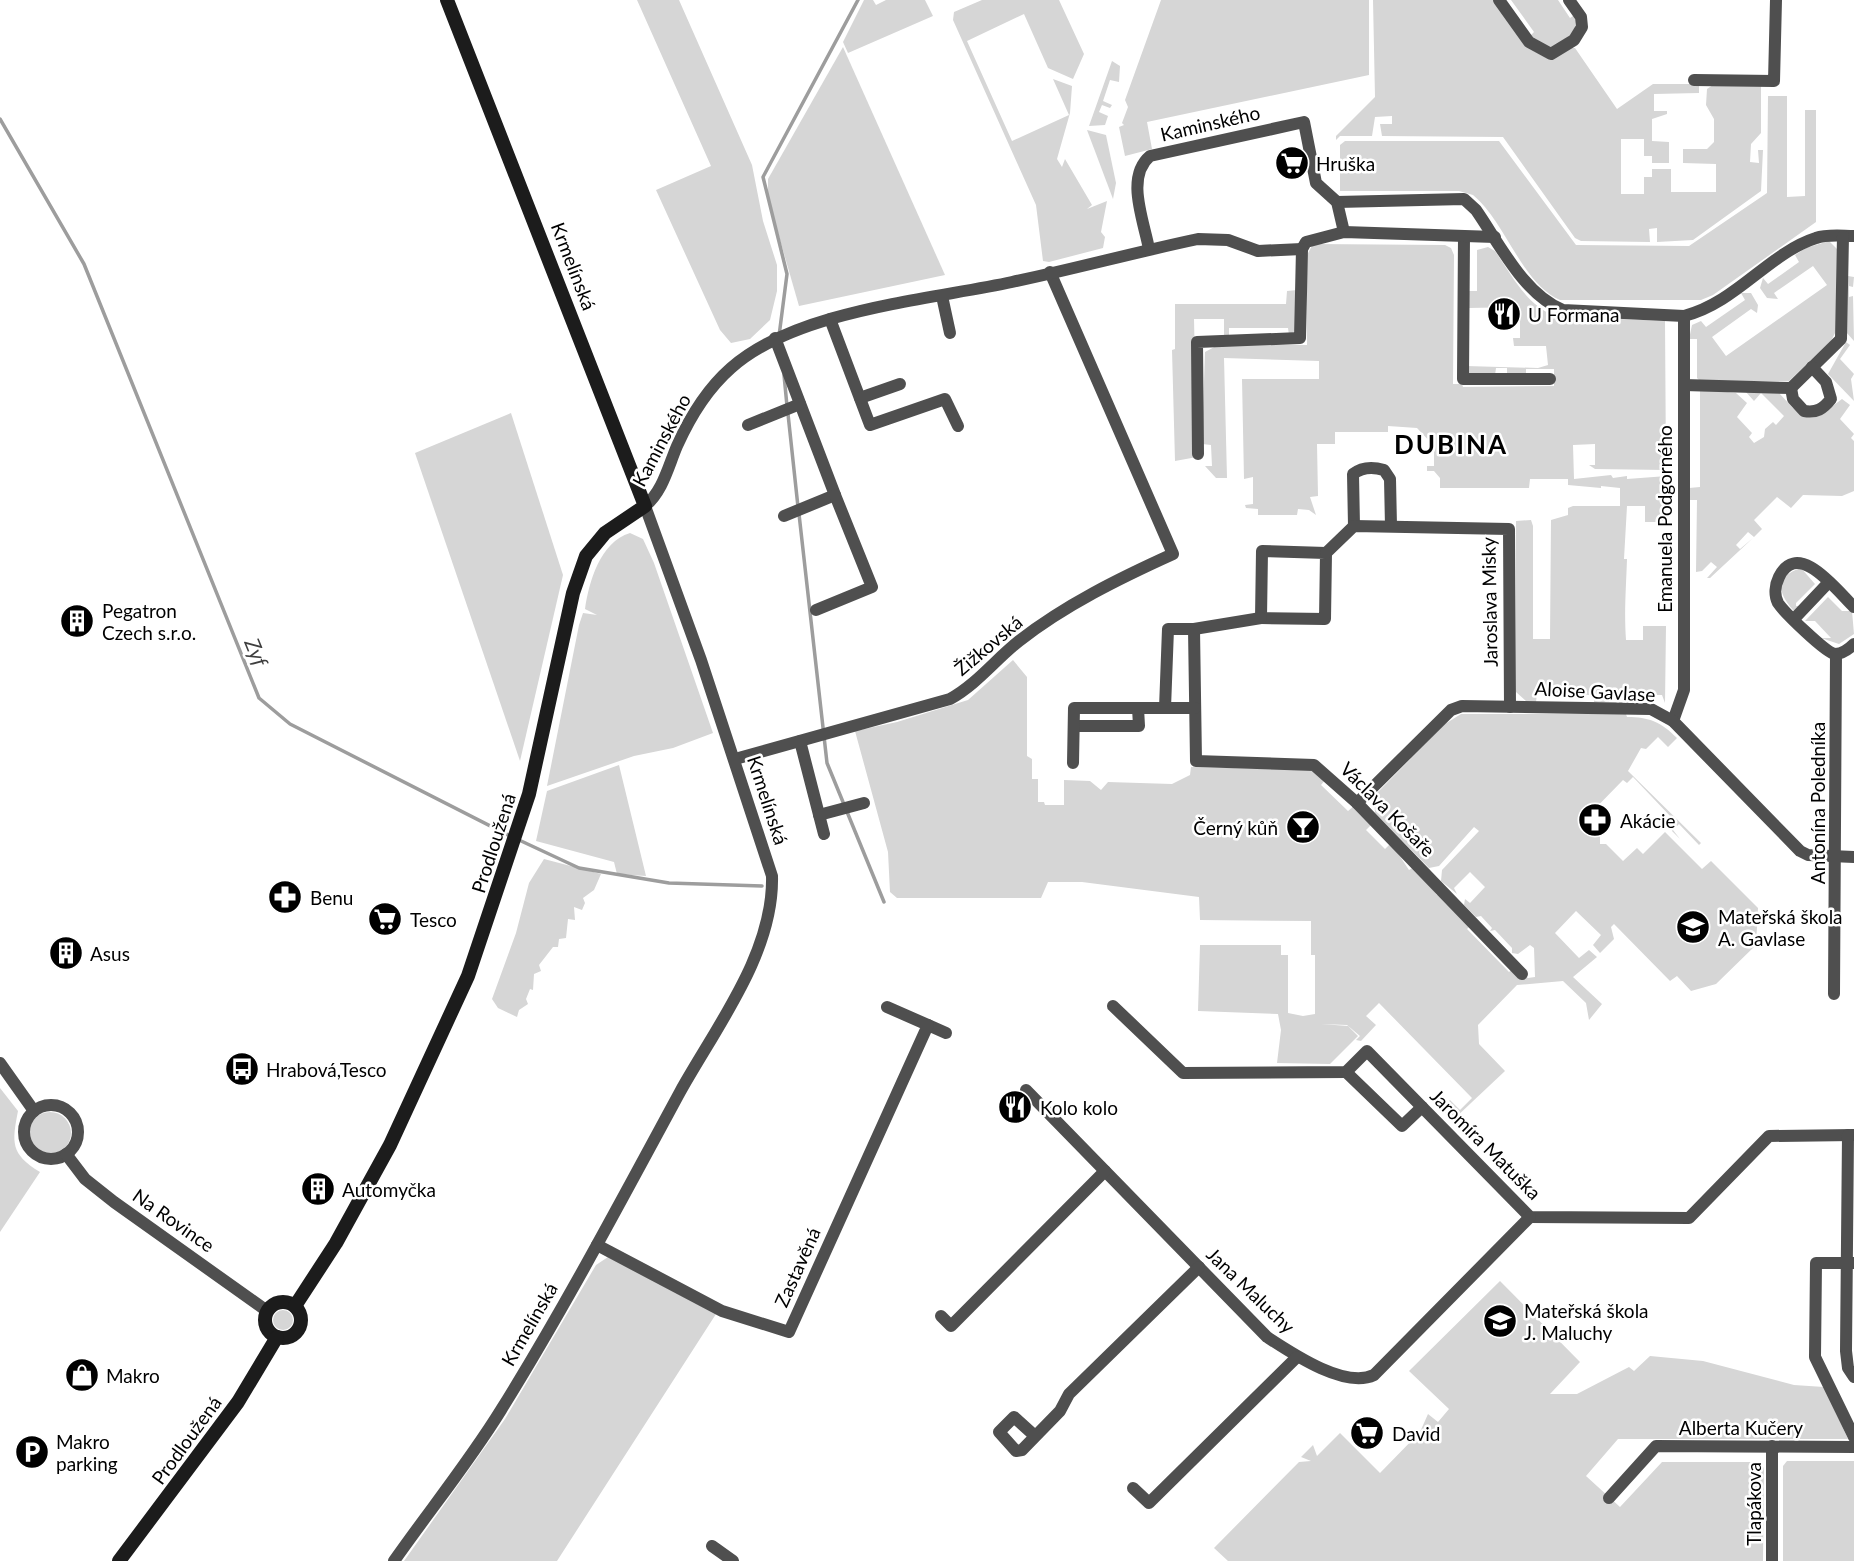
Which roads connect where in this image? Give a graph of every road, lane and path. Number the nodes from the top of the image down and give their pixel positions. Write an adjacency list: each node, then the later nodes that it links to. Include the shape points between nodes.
1 (447, 0): 30 (main road, Krmelínská)
2 (1499, 0): 3 (street, via 1529,42 1547,53 1576,44 1582,22)
3 (1569, 0)
4 (1776, 0): 5 (street, via 1774,81)
5 (1694, 80)
6 (1337, 202): 7 (street); 10 (street, via 1464,199); 11 (street, Kaminského, via 1316,183 1304,122 1150,156 1136,179)
7 (1344, 232): 9 (street); 12 (street, via 1312,238)
8 (1848, 236): 15 (street, via 1817,237 1796,247 1703,311); 19 (street, via 1841,340)
9 (1464, 237): 10 (street); 20 (street, via 1463,379)
10 (1495, 237): 15 (street, via 1548,305 1563,310)
11 (1149, 249): 12 (street, via 1213,237 1258,251); 13 (street, Kaminského)
12 (1302, 249): 28 (street, via 1300,338 1197,342)
13 (1051, 272): 14 (street, Kaminského); 49 (street, Žižkovská, via 1173,554 1124,577 1019,641 969,688 950,699)
14 (942, 296): 16 (street, Kaminského); 17 (street)
15 (1684, 316): 22 (street, Emanuela Podgorného)
16 (830, 320): 18 (street, Kaminského); 24 (street)
17 (950, 333)
18 (775, 338): 25 (street); 30 (street, Kaminského, via 730,368 709,391 685,430 660,490)
19 (1812, 367): 23 (street); 23 (street, via 1830,392 1825,406 1804,411 1793,399)
20 (1550, 379)
21 (900, 384): 24 (street)
22 (1684, 385): 23 (street); 47 (street, Emanuela Podgorného, via 1684,690)
23 (1791, 388)
24 (860, 398): 27 (street, via 870,425 944,392)
25 (800, 404): 26 (street); 29 (street)
26 (748, 425)
27 (958, 426)
28 (1198, 454)
29 (835, 495): 31 (street); 37 (street, via 872,587)
30 (645, 506): 50 (street, Krmelínská); 76 (main road, Prodloužená, via 605,533 591,548 578,575 539,757 468,976 415,1096 355,1210)
31 (784, 516)
32 (1354, 526): 33 (street, Jaroslava Misky); 33 (street, via 1353,474 1379,468 1390,479); 34 (street)
33 (1391, 526): 43 (street, Jaroslava Misky, via 1509,529)
34 (1326, 553): 38 (street, via 1325,619); 38 (street, via 1262,551)
35 (1829, 582): 36 (street); 39 (street); 39 (street, via 1812,566 1795,563 1782,571 1775,585 1778,603)
36 (1854, 607)
37 (816, 610)
38 (1261, 618): 40 (street)
39 (1794, 619): 42 (street, via 1825,650)
40 (1195, 629): 45 (street, via 1168,629); 46 (street, Václava Košaře)
41 (1854, 644): 42 (street)
42 (1836, 654): 56 (street, Antonína Poledníka)
43 (1510, 707): 47 (street, Aloise Gavlase, via 1651,709); 53 (street, Aloise Gavlase, via 1451,710)
44 (1138, 708): 45 (street); 48 (street, via 1074,708); 48 (street, via 1139,726)
45 (1165, 708): 46 (street)
46 (1195, 708): 53 (street, Václava Košaře, via 1196,761 1314,765)
47 (1672, 721): 56 (street, Aloise Gavlase, via 1800,850)
48 (1074, 726): 51 (street)
49 (800, 741): 50 (street, Žižkovská); 54 (street)
50 (735, 759): 73 (street, Krmelínská, via 772,876 767,916 732,1000)
51 (1073, 764)
52 (864, 803): 54 (street)
53 (1357, 803): 58 (street, Václava Košaře)
54 (819, 815): 55 (street)
55 (824, 834)
56 (1836, 857): 57 (street, Aloise Gavlase); 59 (street, Antonína Poledníka)
57 (1854, 857)
58 (1522, 974)
59 (1834, 994)
60 (1112, 1006): 65 (street, via 1183,1073)
61 (887, 1007): 62 (street)
62 (928, 1025): 63 (street); 73 (street, Zastavěná, via 789,1332 722,1311)
63 (946, 1032)
64 (0, 1063): 68 (street)
65 (1346, 1072): 67 (street, via 1402,1126); 67 (street, Jaromíra Matuška, via 1367,1051)
66 (1026, 1090): 71 (street, Jana Maluchy)
67 (1422, 1107): 72 (street, Jaromíra Matuška)
68 (34, 1111): 70 (street, via 27,1118 23,1136 32,1152 49,1159); 70 (street, via 55,1105 73,1116 77,1139)
69 (1851, 1135): 72 (street, Jaromíra Matuška, via 1769,1136 1689,1218); 74 (street)
70 (66, 1154): 77 (street, Na Rovince, via 95,1186)
71 (1105, 1171): 75 (street, Jana Maluchy); 78 (street, via 951,1326)
72 (1530, 1216): 80 (street, Jana Maluchy, via 1374,1375 1354,1381)
73 (597, 1245): 90 (street, Krmelínská, via 500,1411)
74 (1850, 1263): 81 (street, via 1846,1351); 83 (street, via 1816,1263 1815,1357)
75 (1199, 1267): 80 (street, Jana Maluchy, via 1268,1337); 82 (street, via 1069,1394 1060,1411)
76 (295, 1306): 77 (main road, via 282,1302); 79 (main road, via 299,1329 291,1336)
77 (267, 1311): 79 (main road, via 265,1325)
78 (941, 1316)
79 (277, 1337): 89 (main road, Prodloužená, via 238,1402)
80 (1297, 1357): 86 (street, via 1149,1503)
81 (1854, 1377)
82 (1035, 1436)
83 (1854, 1437)
84 (1772, 1446): 85 (street, Alberta Kučery); 87 (street, Alberta Kučery, via 1656,1446); 92 (street, Tlapákova)
85 (1854, 1447)
86 (1133, 1488)
87 (1609, 1497)
88 (712, 1546): 91 (street)
89 (119, 1561)
90 (394, 1561)
91 (733, 1561)
92 (1772, 1561)

